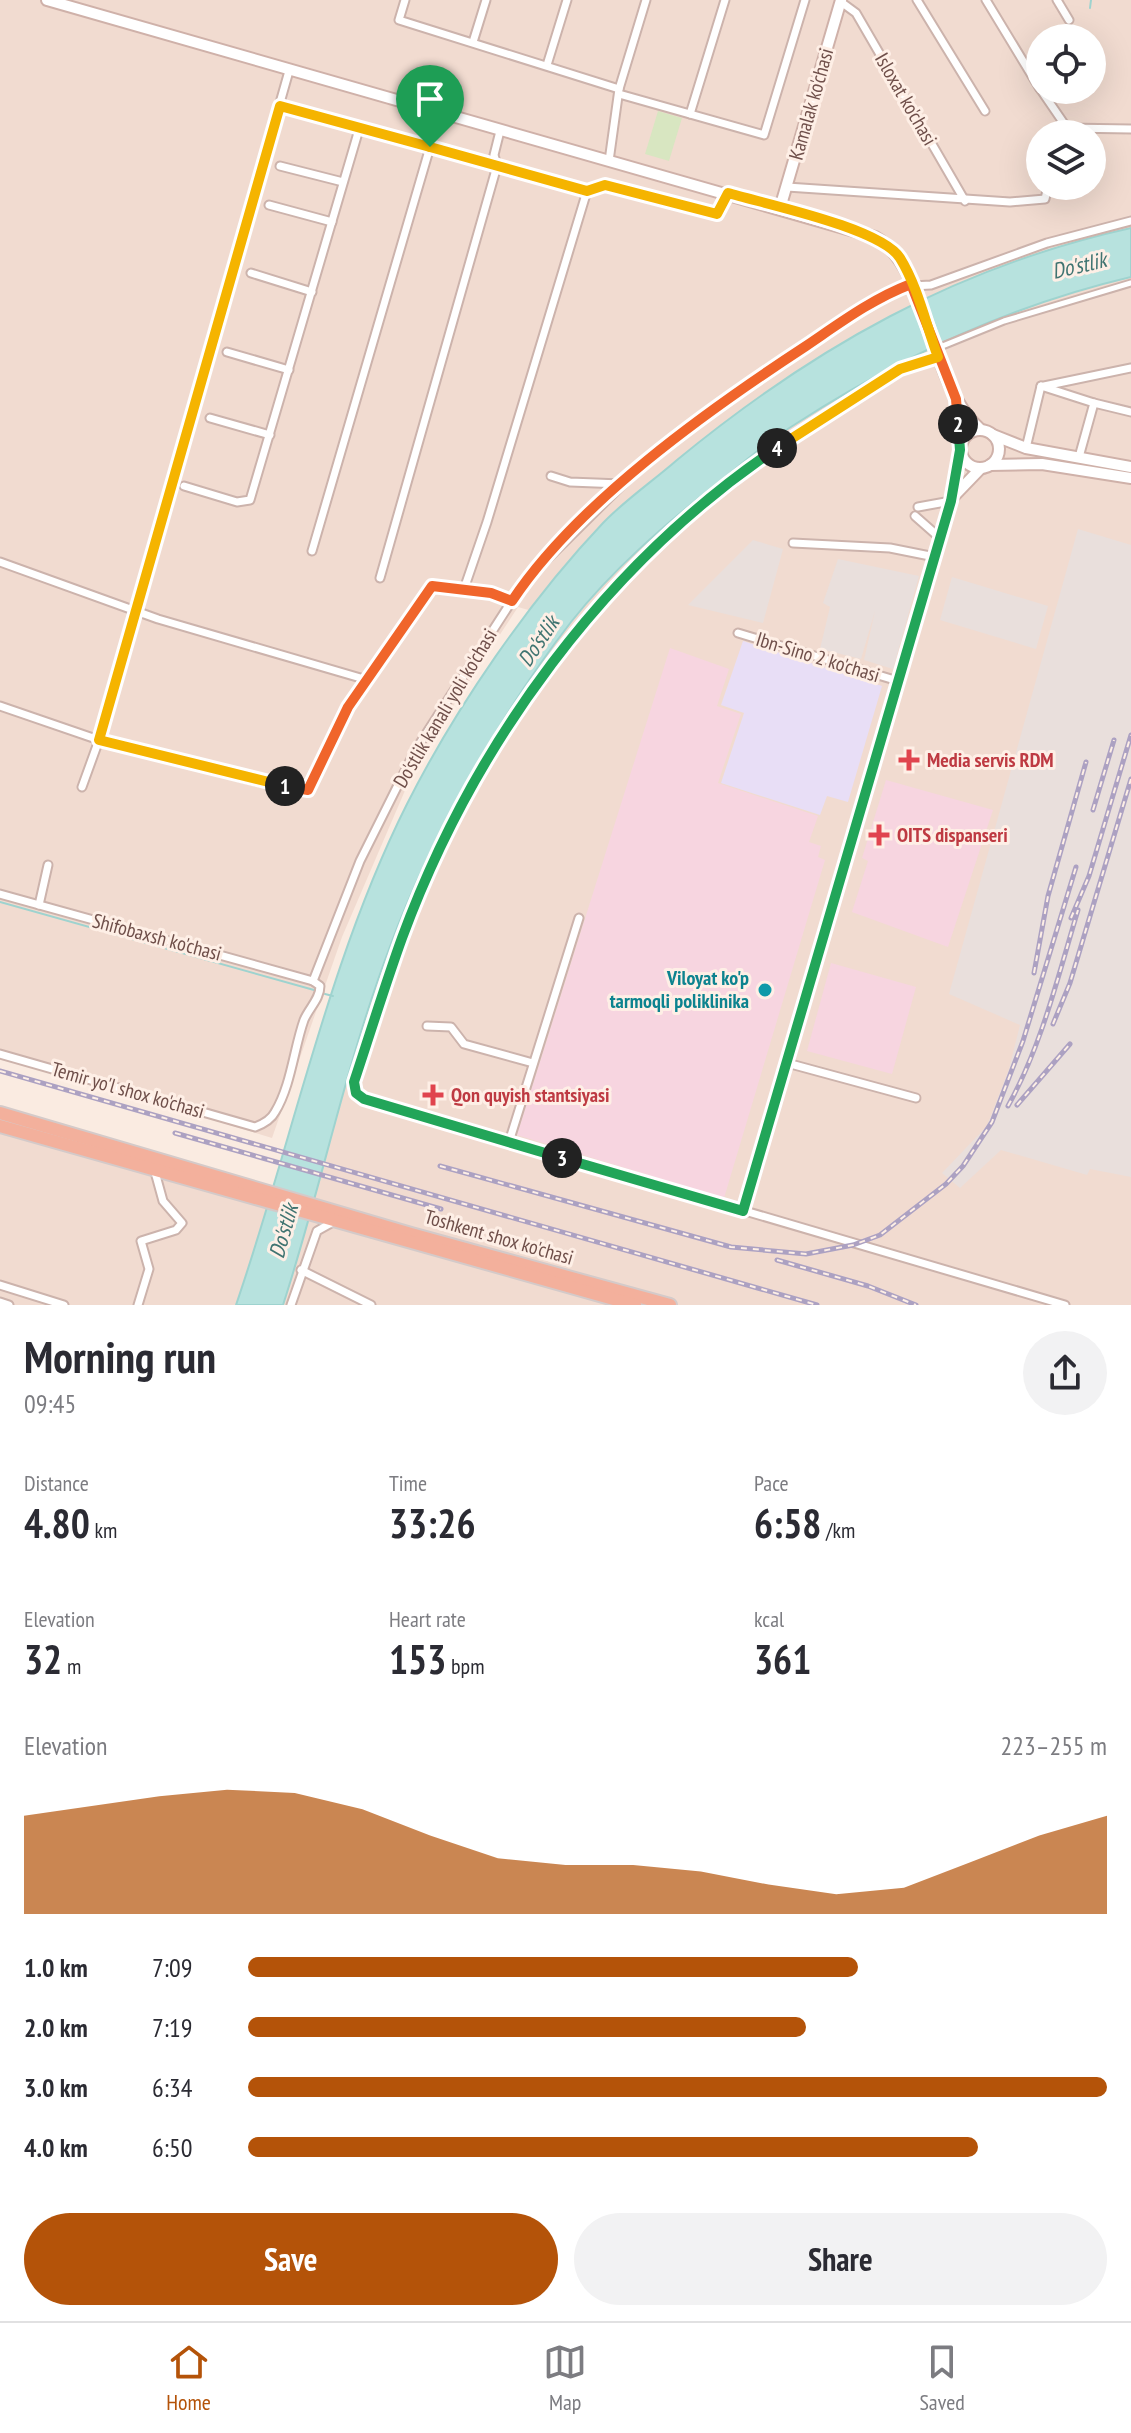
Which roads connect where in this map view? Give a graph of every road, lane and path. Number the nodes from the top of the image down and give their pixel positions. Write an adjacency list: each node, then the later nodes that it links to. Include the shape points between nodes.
1 (47, 0): 16 (main road)
2 (405, 0): 13 (street, via 399,20)
3 (486, 0): 13 (street)
4 (567, 0): 14 (street)
5 (646, 0): 17 (street)
6 (725, 0): 20 (street)
7 (805, 0): 20 (street, via 764,135)
8 (917, 0): 19 (street)
9 (986, 0): 15 (street)
10 (1057, 0): 12 (street)
11 (841, 1): 30 (main road, Kamalak ko'chasi); 34 (street, Isloxat ko'chasi, via 856,13)
12 (1069, 20)
13 (473, 42): 14 (street)
14 (547, 65): 17 (street)
15 (1026, 66)
16 (289, 71): 18 (street); 24 (main road)
17 (619, 92): 20 (street); 26 (street)
18 (280, 106): 21 (street); 75 (street)
19 (985, 111)
20 (690, 114)
21 (360, 126): 25 (street); 29 (street)
22 (1106, 129): 23 (street)
23 (1131, 129)
24 (500, 131): 26 (main road); 28 (street)
25 (430, 147): 28 (street); 69 (street)
26 (609, 161): 32 (main road)
27 (280, 166): 29 (street)
28 (497, 166): 31 (street); 72 (street)
29 (343, 182): 38 (street)
30 (787, 187): 34 (street); 36 (main road, Kamalak ko'chasi)
31 (587, 191): 32 (street, via 605,185 717,214); 73 (street)
32 (728, 193): 36 (main road)
33 (1038, 200): 34 (street)
34 (965, 201)
35 (269, 205): 38 (street)
36 (780, 208): 41 (main road, via 878,239 900,257)
37 (1131, 221): 41 (street, Do'stlik kanali yoli ko'chasi)
38 (332, 222): 42 (street)
39 (251, 273): 42 (street)
40 (1131, 283): 44 (street, via 1004,321)
41 (912, 288): 44 (main road); 62 (street, Do'stlik kanali yoli ko'chasi, via 871,302 728,397)
42 (312, 292): 46 (street)
43 (227, 352): 46 (street)
44 (938, 352): 48 (main road); 95 (street, via 900,369 758,460 686,517 571,636 515,714 456,817 403,936 354,1082 364,1099)
45 (1131, 368): 47 (street)
46 (289, 370): 53 (street)
47 (1041, 386): 49 (street); 56 (street)
48 (956, 399): 52 (main road); 55 (main road)
49 (1094, 403): 50 (street); 57 (street)
50 (1131, 412)
51 (210, 418): 53 (street)
52 (980, 429): 54 (main road); 55 (main road, via 967,434)
53 (270, 435): 63 (street, via 250,500 237,502)
54 (993, 435): 56 (main road); 58 (main road, via 999,447)
55 (960, 448): 58 (main road, via 970,465); 64 (main road)
56 (1026, 448): 57 (main road)
57 (1079, 457): 59 (main road)
58 (986, 466): 61 (main road, via 1042,464); 64 (main road)
59 (1131, 467)
60 (551, 476): 62 (street)
61 (1131, 478)
62 (623, 483): 74 (street, Do'stlik kanali yoli ko'chasi, via 524,582)
63 (184, 486)
64 (951, 501): 65 (street); 67 (main road)
65 (918, 507)
66 (915, 516): 67 (street)
67 (940, 538): 70 (main road)
68 (793, 543): 70 (street, via 890,548)
69 (312, 551)
70 (935, 557): 78 (main road)
71 (0, 562): 75 (street)
72 (380, 578)
73 (464, 589): 74 (street); 77 (street, via 432,586)
74 (512, 601): 86 (street, Do'stlik kanali yoli ko'chasi, via 415,751)
75 (135, 611): 77 (street); 80 (street)
76 (738, 633): 78 (street, Ibn-Sino 2 ko'chasi)
77 (364, 679): 80 (street, via 308,790)
78 (898, 681): 90 (main road)
79 (0, 706): 80 (street)
80 (99, 740): 81 (street)
81 (82, 787)
82 (48, 865): 84 (street)
83 (0, 894): 84 (street, Shifobaxsh ko'chasi)
84 (39, 905): 86 (street, Shifobaxsh ko'chasi)
85 (579, 918): 89 (street)
86 (313, 981): 94 (street, Do'stlik kanali yoli ko'chasi, via 320,994 309,1007 275,1112)
87 (427, 1026): 89 (street, via 451,1027 464,1044)
88 (0, 1054): 94 (street, Temir yo'l shox ko'chasi)
89 (533, 1063): 95 (street)
90 (787, 1063): 91 (street); 99 (main road)
91 (916, 1098)
92 (0, 1113): 97 (highway)
93 (0, 1126): 96 (highway)
94 (255, 1127)
95 (509, 1142): 99 (street)
96 (155, 1172): 97 (highway); 106 (street, via 163,1201 182,1223 141,1241 149,1269)
97 (261, 1194): 98 (highway)
98 (316, 1210): 100 (highway, Toshkent shox ko'chasi); 110 (highway, Toshkent shox ko'chasi)
99 (743, 1211): 111 (street)
100 (334, 1221): 101 (street, via 317,1231); 109 (highway, Toshkent shox ko'chasi)
101 (301, 1270): 107 (street); 108 (street)
102 (0, 1285): 105 (street)
103 (0, 1302): 104 (street)
104 (9, 1305)
105 (64, 1305)
106 (138, 1305)
107 (291, 1305)
108 (371, 1305)
109 (635, 1305)
110 (670, 1305)
111 (1065, 1305)

